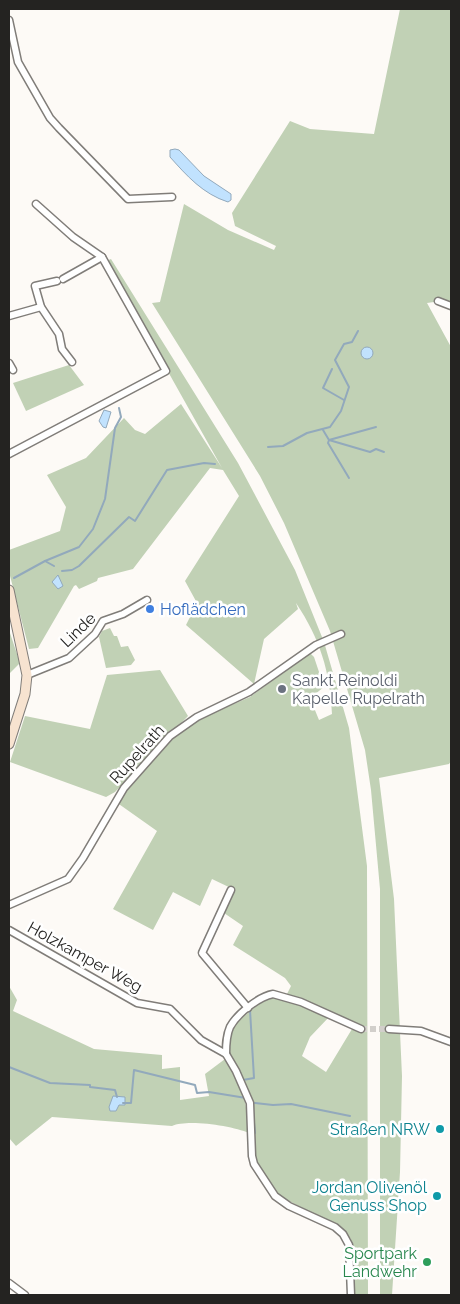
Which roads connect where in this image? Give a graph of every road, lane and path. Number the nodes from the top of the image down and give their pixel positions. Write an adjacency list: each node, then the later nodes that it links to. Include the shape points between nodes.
1 (9, 20): 2 (street, via 18,62 50,118 128,199)
2 (172, 197)
3 (36, 204): 4 (street, via 73,237)
4 (102, 257): 7 (street, via 60,280 34,286); 12 (street, via 166,371)
5 (438, 301): 6 (street)
6 (451, 306)
7 (41, 307): 8 (street); 9 (street)
8 (9, 316)
9 (72, 362)
10 (9, 363): 11 (street)
11 (12, 370)
12 (9, 454)
13 (9, 590): 16 (main road)
14 (147, 600): 16 (street, Linde, via 124,614 103,621 95,634 69,658)
15 (341, 634): 19 (street, Rupelrath, via 316,645 249,692 197,717 170,736 124,788 68,879)
16 (27, 675): 17 (main road, via 25,694)
17 (9, 744)
18 (230, 890): 21 (street, via 202,952)
19 (9, 905)
20 (9, 930): 25 (street, Holzkamper Weg, via 137,1003 170,1010 201,1040)
21 (248, 1008): 22 (street, via 269,994 285,996); 25 (street, via 230,1027)
22 (361, 1029)
23 (389, 1029): 24 (street, via 421,1031)
24 (451, 1042)
25 (226, 1054): 28 (street, via 250,1103 254,1164 271,1191 283,1202 344,1234 349,1245)
26 (9, 1283): 27 (street)
27 (25, 1295)
28 (351, 1295)

